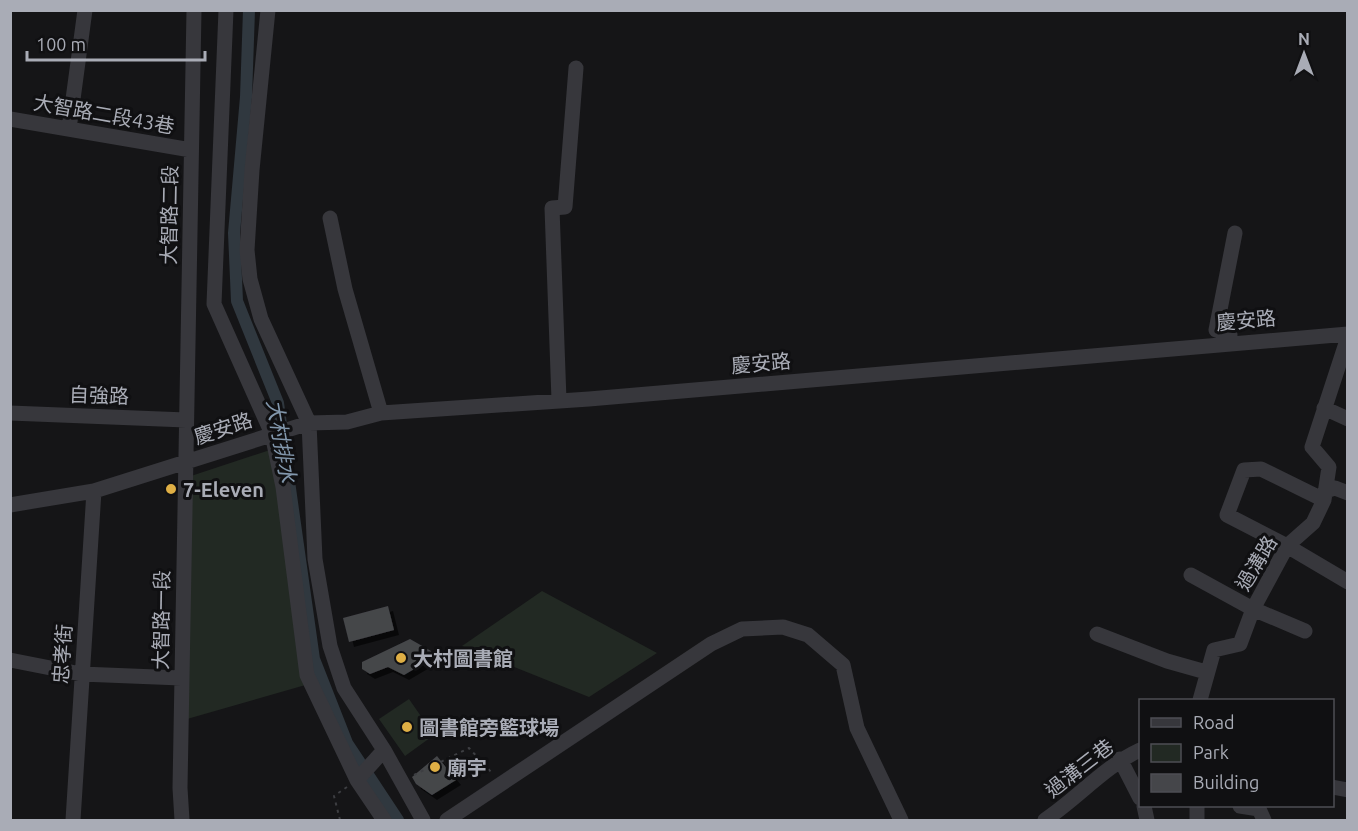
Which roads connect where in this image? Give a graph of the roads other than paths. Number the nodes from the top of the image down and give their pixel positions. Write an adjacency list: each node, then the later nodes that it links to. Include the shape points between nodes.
1 (85, 10): 7 (street)
2 (194, 10): 8 (street, 大智路二段)
3 (226, 10): 20 (street, via 214,304)
4 (267, 10): 19 (street, via 252,170 250,279 261,319)
5 (576, 68): 13 (street, via 565,207 552,208)
6 (10, 119): 7 (street, 大智路二段43巷)
7 (69, 129): 8 (street, 大智路二段43巷)
8 (191, 150): 18 (street, 大智路二段)
9 (330, 218): 16 (street, via 345,290)
10 (1235, 233): 12 (street, via 1216,330 1230,334)
11 (1347, 335): 12 (street, 慶安路); 14 (street, 過溝路)
12 (1226, 342): 13 (street, 慶安路)
13 (559, 400): 16 (street, 慶安路)
14 (1324, 408): 17 (street); 24 (street, 過溝路, via 1312,447 1329,467)
15 (10, 413): 18 (street, 自強路)
16 (381, 413): 19 (street, 慶安路, via 347,422)
17 (1347, 419)
18 (186, 420): 21 (street, 大智路一段)
19 (303, 426): 20 (street, 慶安路); 37 (street, via 315,559 330,646 344,688)
20 (275, 433): 21 (street, 慶安路); 40 (street, via 307,675)
21 (185, 462): 22 (street, 慶安路); 35 (street, 大智路一段)
22 (94, 491): 25 (street, 慶安路); 34 (street, 忠孝街)
23 (1347, 493): 24 (street, via 1335,488)
24 (1324, 495): 26 (street, 過溝路, via 1313,523); 26 (street, via 1261,469 1244,470 1227,515)
25 (10, 505)
26 (1287, 546): 28 (street); 29 (street, 過溝路)
27 (1191, 575): 29 (street)
28 (1347, 582)
29 (1253, 609): 30 (street); 33 (street, 過溝路, via 1240,644 1214,650)
30 (1305, 632)
31 (1097, 634): 33 (street)
32 (10, 660): 34 (street)
33 (1206, 672): 36 (street, 過溝路)
34 (81, 674): 35 (street); 44 (street, 忠孝街)
35 (182, 678): 45 (street, 大智路一段)
36 (1200, 699)
37 (384, 750): 40 (street); 47 (street)
38 (1139, 750): 39 (street, 過溝三巷)
39 (1120, 759): 41 (street); 50 (street, 過溝三巷, via 1071,803)
40 (357, 780): 46 (street)
41 (1139, 796)
42 (1246, 807): 43 (street, via 1259,809 1264,820)
43 (1272, 807)
44 (73, 820)
45 (182, 820)
46 (384, 820)
47 (423, 820)
48 (447, 820): 49 (street, via 727,634 763,626 808,635 843,664 857,728)
49 (901, 820)
50 (1045, 820)

